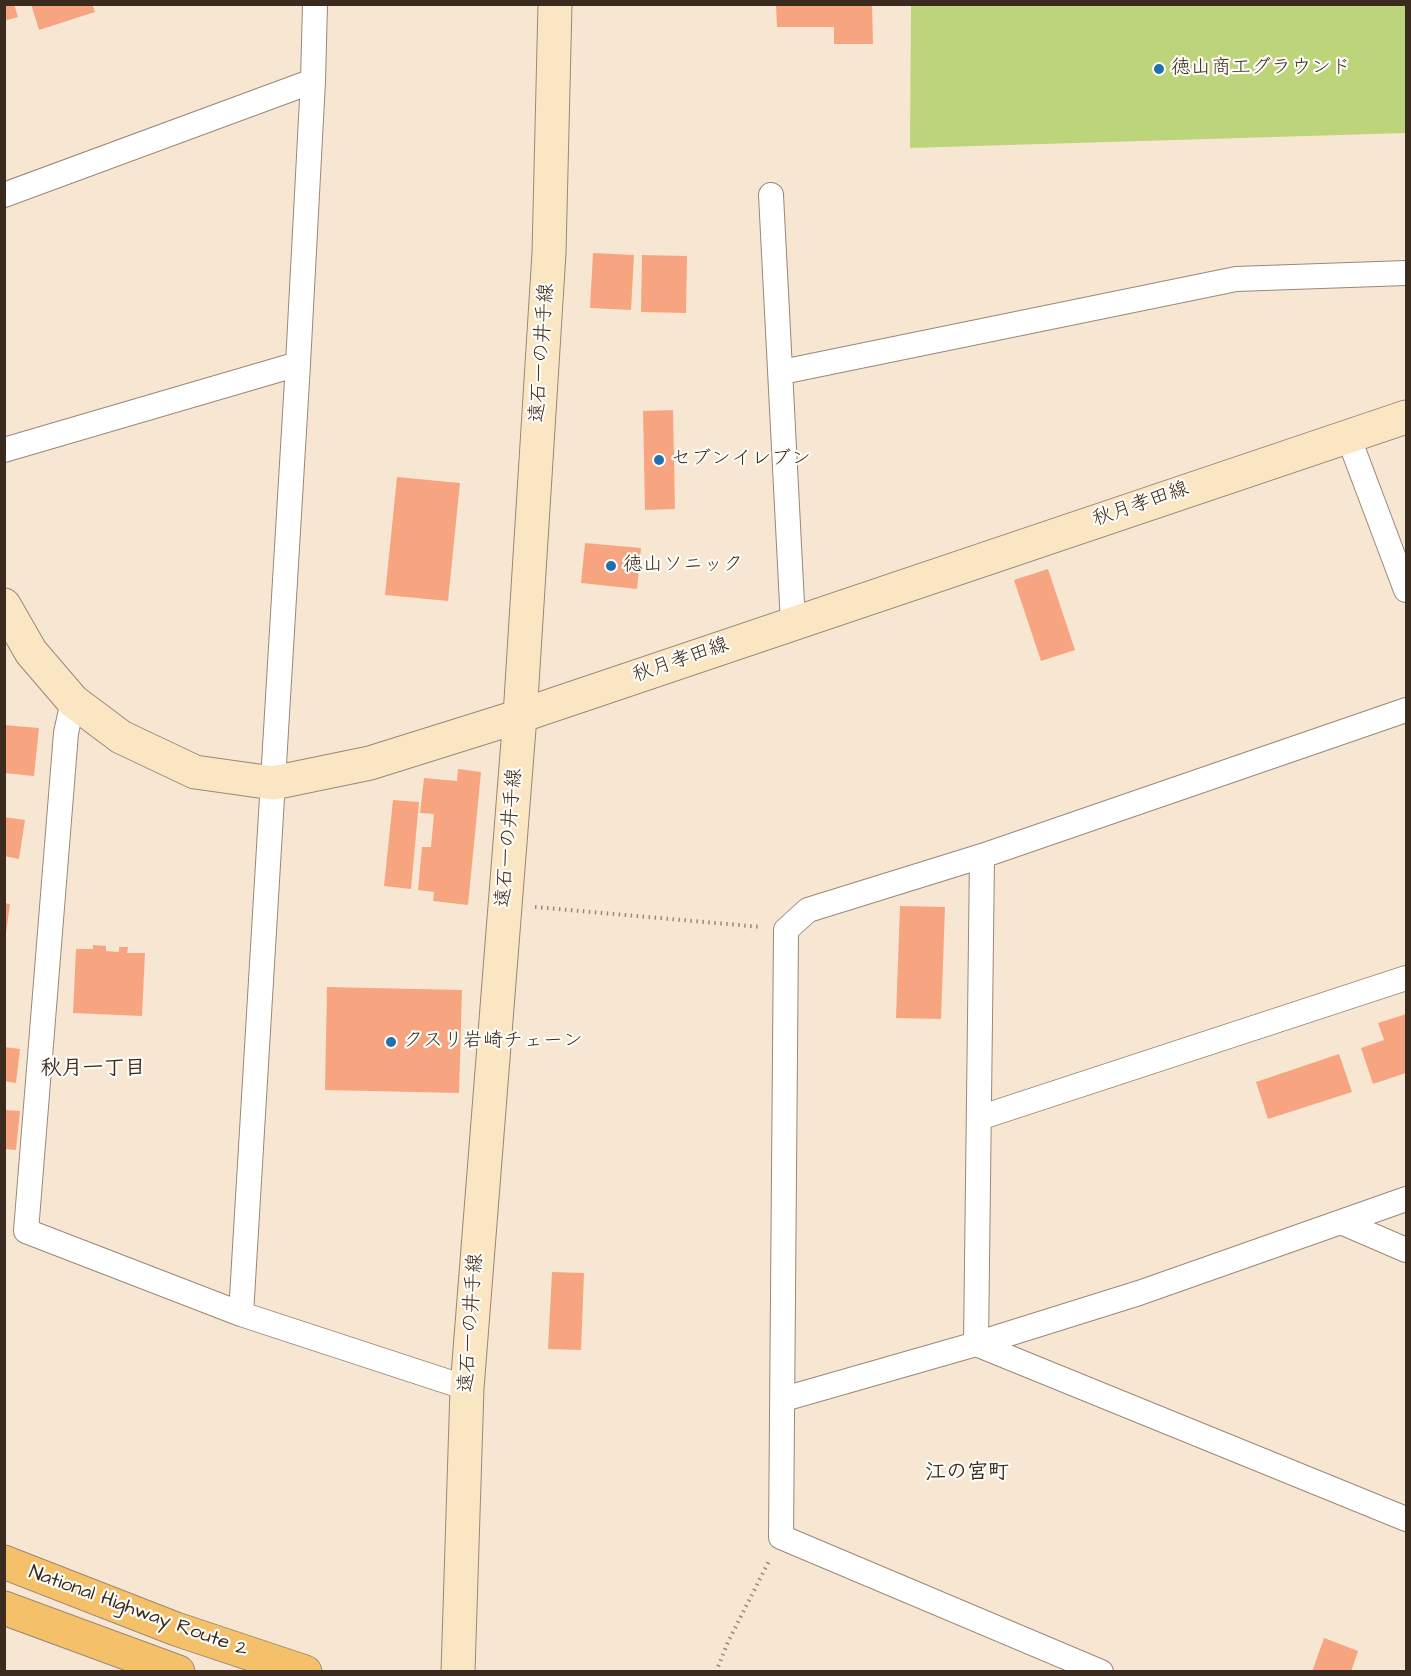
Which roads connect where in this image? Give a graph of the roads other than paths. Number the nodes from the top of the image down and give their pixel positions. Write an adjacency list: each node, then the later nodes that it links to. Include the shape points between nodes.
1 (315, 4): 3 (street)
2 (555, 4): 17 (street, 遠石一の井手線, via 549,253)
3 (313, 81): 4 (street); 7 (street)
4 (4, 195)
5 (771, 195): 8 (street)
6 (1407, 273): 8 (street, via 1236,279)
7 (298, 364): 11 (street); 18 (street)
8 (782, 372): 14 (street)
9 (1407, 417): 10 (street, 秋月孝田線)
10 (1348, 436): 12 (street); 14 (street, 秋月孝田線)
11 (4, 450)
12 (1407, 590)
13 (4, 605): 15 (street, 秋月孝田線, via 31,652)
14 (794, 623): 17 (street, 秋月孝田線)
15 (73, 701): 18 (street, 秋月孝田線, via 121,737 195,772); 25 (street, via 66,733 26,1231)
16 (1407, 710): 19 (street)
17 (520, 716): 18 (street, 秋月孝田線, via 370,763); 27 (street, 遠石一の井手線)
18 (273, 783): 25 (street)
19 (982, 856): 21 (street); 28 (street, via 808,910 786,930)
20 (1407, 978): 21 (street)
21 (979, 1118): 26 (street)
22 (1407, 1199): 23 (street)
23 (1341, 1222): 24 (street); 26 (street, via 1139,1293)
24 (1407, 1250)
25 (241, 1314): 27 (street)
26 (976, 1344): 28 (street); 29 (street)
27 (467, 1388): 34 (street, 遠石一の井手線)
28 (784, 1400): 35 (street, via 781,1537)
29 (1407, 1519)
30 (4, 1562): 33 (highway, National Highway Route 2, via 176,1629)
31 (4, 1608): 32 (highway)
32 (178, 1671)
33 (305, 1671)
34 (458, 1671)
35 (1101, 1671)

